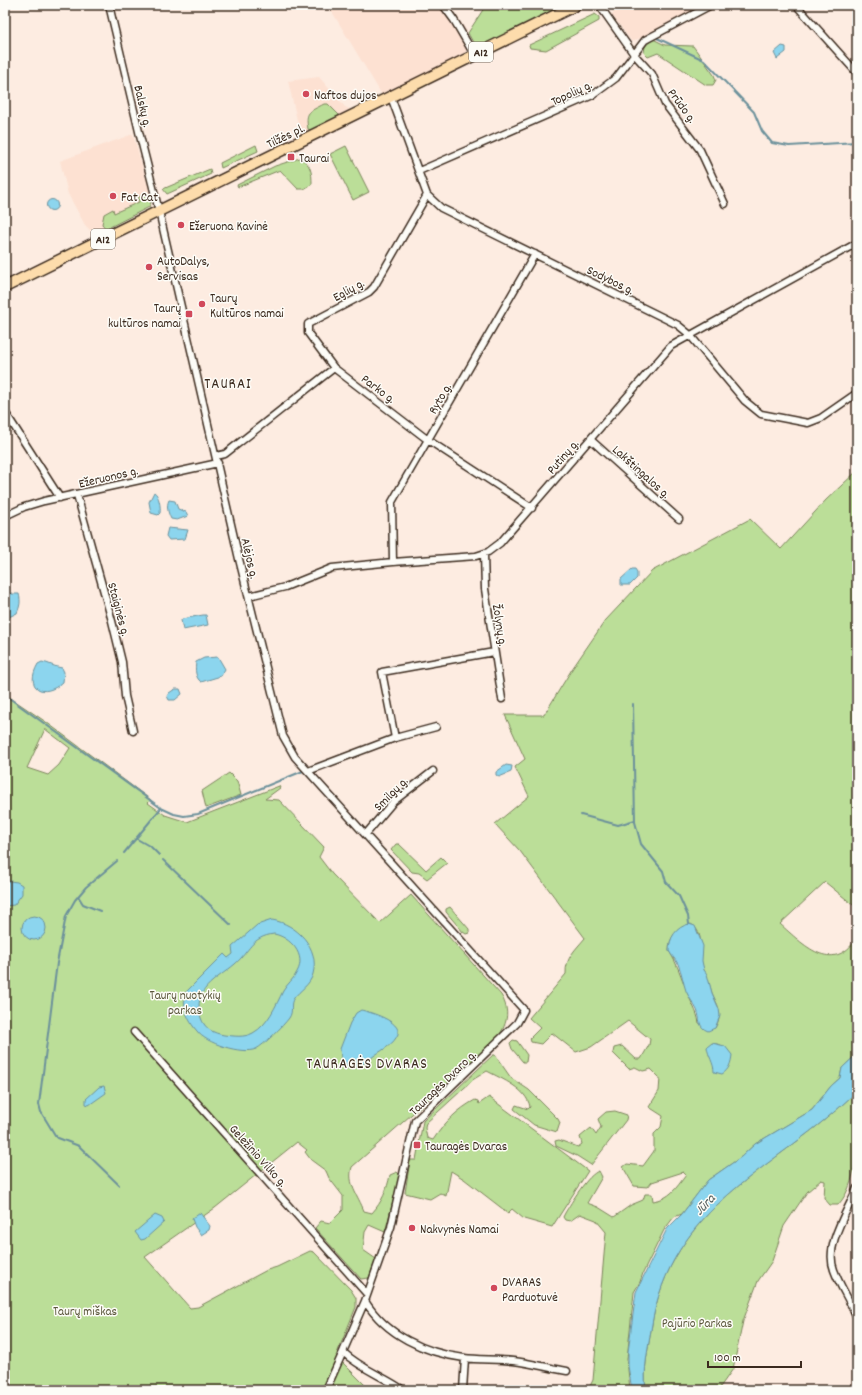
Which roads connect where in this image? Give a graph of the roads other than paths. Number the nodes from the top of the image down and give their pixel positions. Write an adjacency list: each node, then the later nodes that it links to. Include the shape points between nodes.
1 (109, 5): 14 (street, Balskų g.)
2 (443, 5): 8 (street)
3 (576, 5): 8 (highway, Tilžės pl. / A12)
4 (599, 5): 7 (street, Prūdo g.)
5 (711, 5): 7 (street, Topolių g., via 644,40)
6 (796, 5): 9 (street)
7 (633, 53): 11 (street, Topolių g., via 616,78 593,95); 13 (street, Prūdo g., via 652,74 665,104 700,150)
8 (475, 56): 10 (highway, Tilžės pl. / A12)
9 (857, 73)
10 (391, 96): 11 (street, Sodybos g.); 14 (highway, Tilžės pl. / A12)
11 (419, 171): 12 (street, Sodybos g.)
12 (427, 195): 16 (street, Sodybos g., via 441,208); 19 (street, Eglių g., via 374,287 308,324 308,333)
13 (725, 204)
14 (159, 211): 17 (highway, Tilžės pl. / A12); 24 (street, Alėjos g.)
15 (857, 243): 18 (street, Putinų g.)
16 (535, 254): 18 (street, Sodybos g., via 678,325); 22 (street, Ryto g.)
17 (5, 287)
18 (689, 334): 20 (street, Sodybos g., via 745,401 761,414 808,423 821,418); 23 (street, Putinų g., via 664,353)
19 (334, 368): 22 (street, Parko g.); 24 (street, via 225,454)
20 (857, 393)
21 (5, 412): 27 (street)
22 (428, 440): 28 (street, Parko g.); 32 (street, Ryto g., via 392,502)
23 (591, 440): 28 (street, Putinų g.); 30 (street, Lakštingalos g.)
24 (216, 456): 25 (street, Alėjos g.)
25 (218, 463): 26 (street, Ežeruonos g.); 33 (street, Alėjos g.)
26 (77, 495): 27 (street, Ežeruonos g.); 37 (street, Staiginės g., via 122,662 125,696)
27 (60, 498): 29 (street, Ežeruonos g., via 35,503)
28 (532, 508): 31 (street, Putinų g., via 500,543)
29 (5, 516)
30 (679, 519)
31 (484, 554): 32 (street, Putinų g.); 34 (street, Žolynų g., via 485,589)
32 (393, 562): 33 (street, Putinų g., via 332,568 285,587)
33 (249, 596): 39 (street, Alėjos g., via 283,736 290,750)
34 (494, 652): 35 (street, Žolynų g.); 38 (street, via 382,672)
35 (502, 699)
36 (436, 727): 38 (street)
37 (134, 731)
38 (395, 738): 39 (street)
39 (308, 771): 41 (street, Tauragės Dvaro g.)
40 (432, 771): 41 (street, Smilgų g., via 393,802)
41 (366, 834): 45 (street, Tauragės Dvaro g., via 524,1010 518,1023 414,1121 391,1227)
42 (134, 1032): 45 (street, Geležinio Vilko g.)
43 (857, 1188): 44 (street)
44 (855, 1200): 47 (street, via 834,1242 831,1258 834,1271)
45 (367, 1294): 46 (street, Tauragės Dvaro g.)
46 (365, 1300): 48 (street, Tauragės Dvaro g.); 49 (street, via 377,1318 405,1339 433,1351)
47 (857, 1318)
48 (343, 1352): 51 (street, Tauragės Dvaro g.); 52 (street, via 358,1365)
49 (465, 1358): 50 (street, via 513,1361); 53 (street)
50 (567, 1371)
51 (326, 1390)
52 (403, 1390)
53 (463, 1390)

